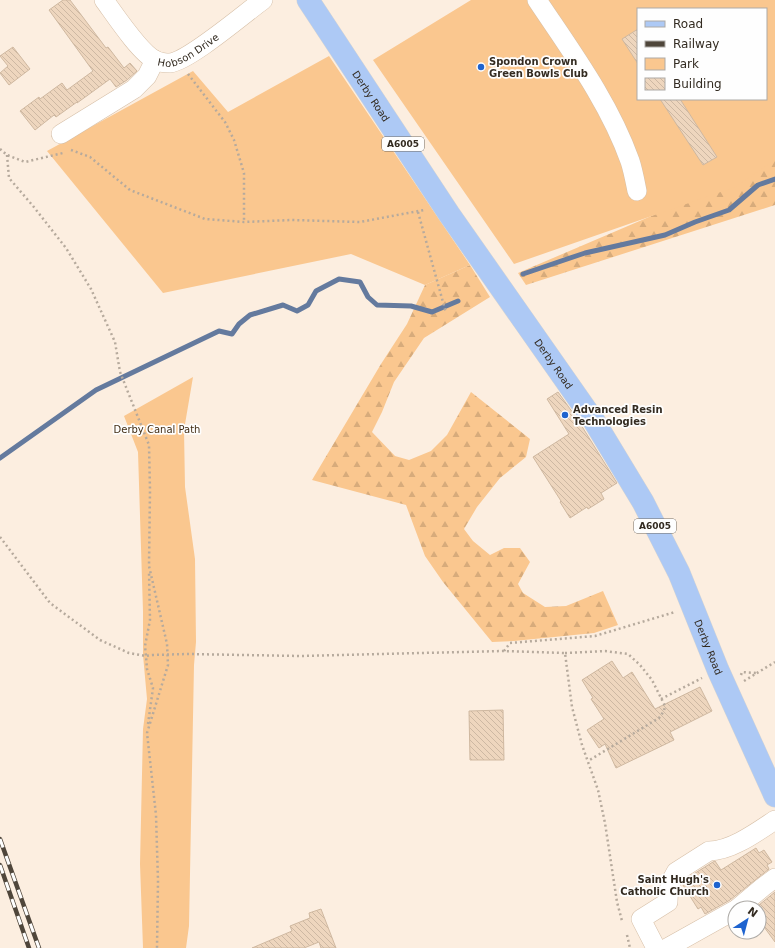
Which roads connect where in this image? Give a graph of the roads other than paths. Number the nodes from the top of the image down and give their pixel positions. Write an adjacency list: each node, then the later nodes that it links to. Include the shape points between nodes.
1 (104, 0): 5 (street, Hobson Drive, via 143,51)
2 (263, 0): 5 (street, Hobson Drive, via 193,53 169,63)
3 (308, 0): 8 (main road, Derby Road / A6005, via 449,214 562,373 643,502 679,573 718,670)
4 (537, 0): 7 (street, via 602,101 630,162)
5 (155, 60): 6 (street, via 147,76 134,89)
6 (61, 134)
7 (637, 191)
8 (775, 796)
9 (775, 820): 13 (street, via 726,848 709,851 676,872 668,892 668,902 641,919)
10 (775, 878): 11 (street)
11 (748, 900)
12 (727, 914): 14 (street)
13 (656, 948)
14 (667, 948)

